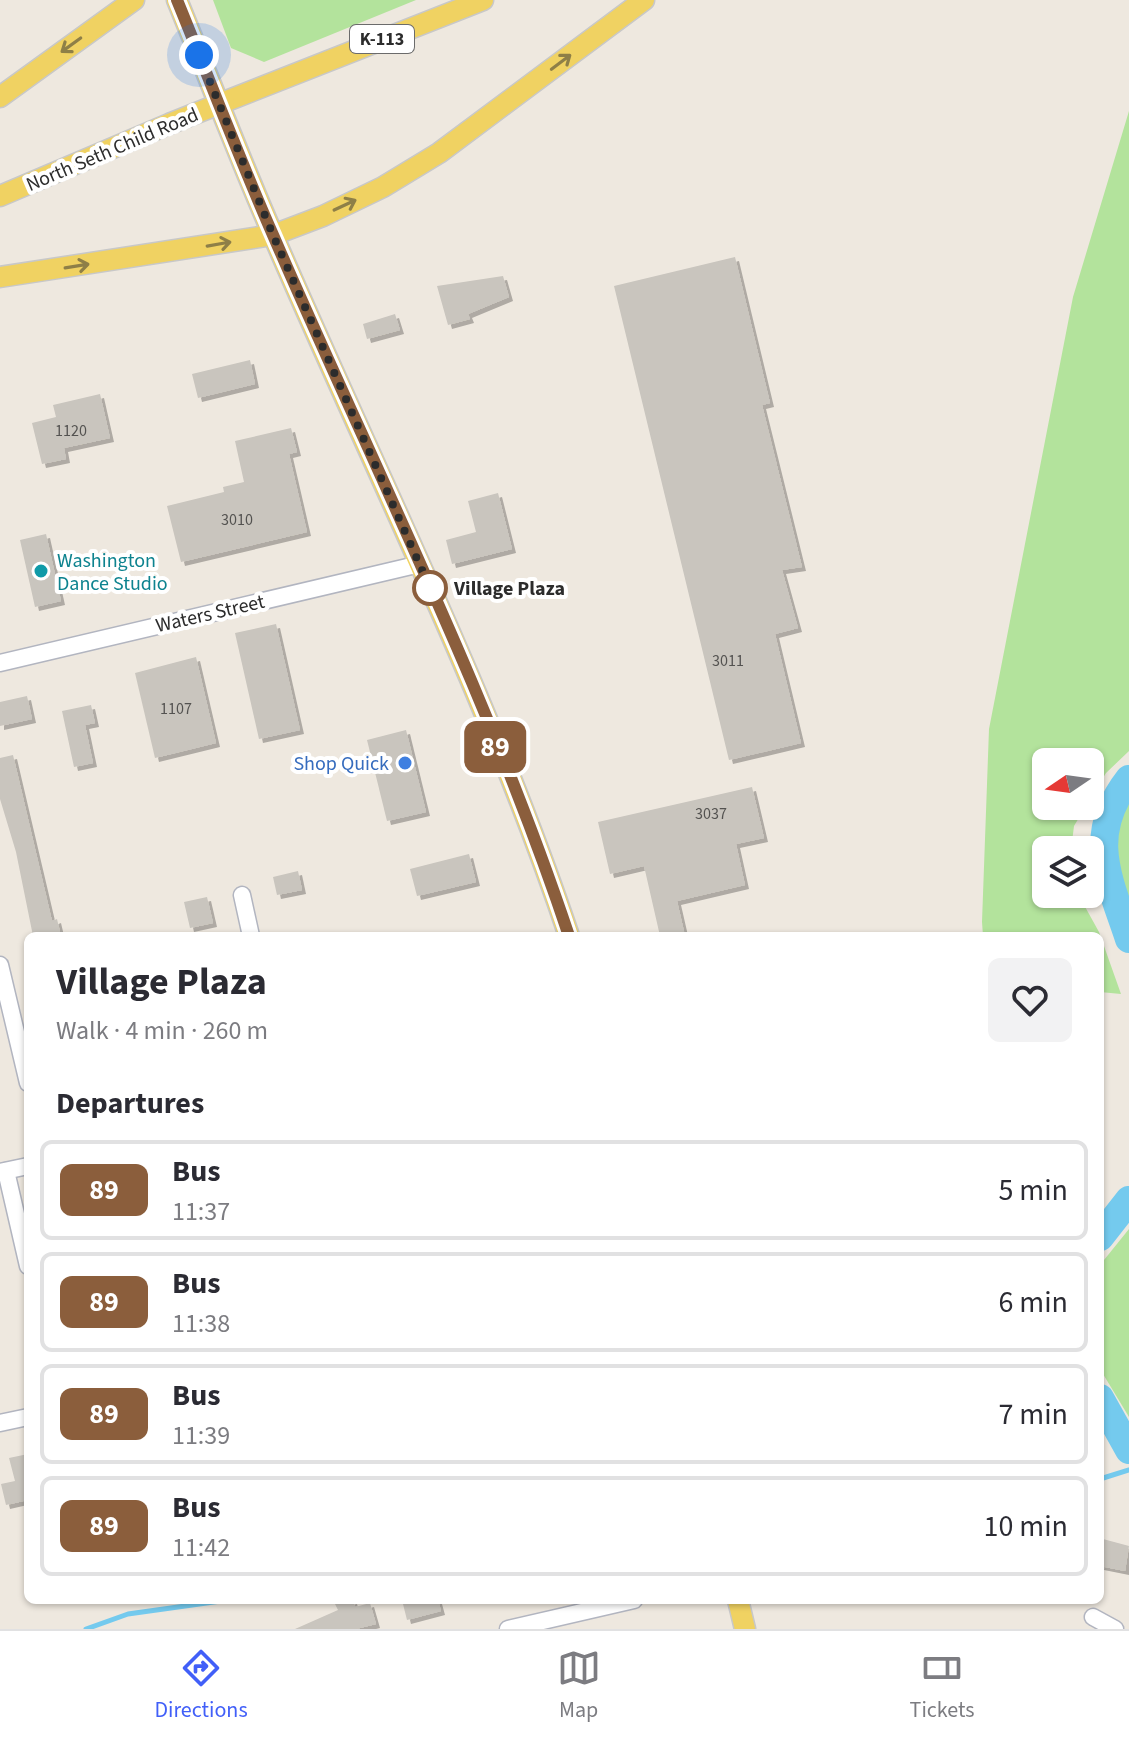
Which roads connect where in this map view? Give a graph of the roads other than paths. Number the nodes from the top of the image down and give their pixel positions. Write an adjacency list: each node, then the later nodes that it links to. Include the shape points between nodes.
1 (134, 0): 5 (main road, one-way to 5)
2 (177, 0): 7 (main road)
3 (483, 0): 6 (main road, North Seth Child Road / K-113, bridge)
4 (644, 0): 7 (main road, one-way to 4, via 383,187 439,153)
5 (0, 97)
6 (0, 196)
7 (273, 235): 8 (main road, one-way to 7); 9 (main road)
8 (0, 277)
9 (420, 564): 10 (street, Waters Street); 13 (main road)
10 (0, 663)
11 (242, 895): 12 (street)
12 (250, 932)
13 (568, 932)
14 (0, 965): 15 (street)
15 (24, 1066)
16 (24, 1167): 17 (street)
17 (3, 1172): 18 (street)
18 (24, 1251)
19 (24, 1418): 20 (street)
20 (0, 1423)
21 (617, 1604): 24 (street)
22 (739, 1604): 25 (main road)
23 (1093, 1617): 26 (street)
24 (508, 1629)
25 (745, 1629)
26 (1115, 1629)

